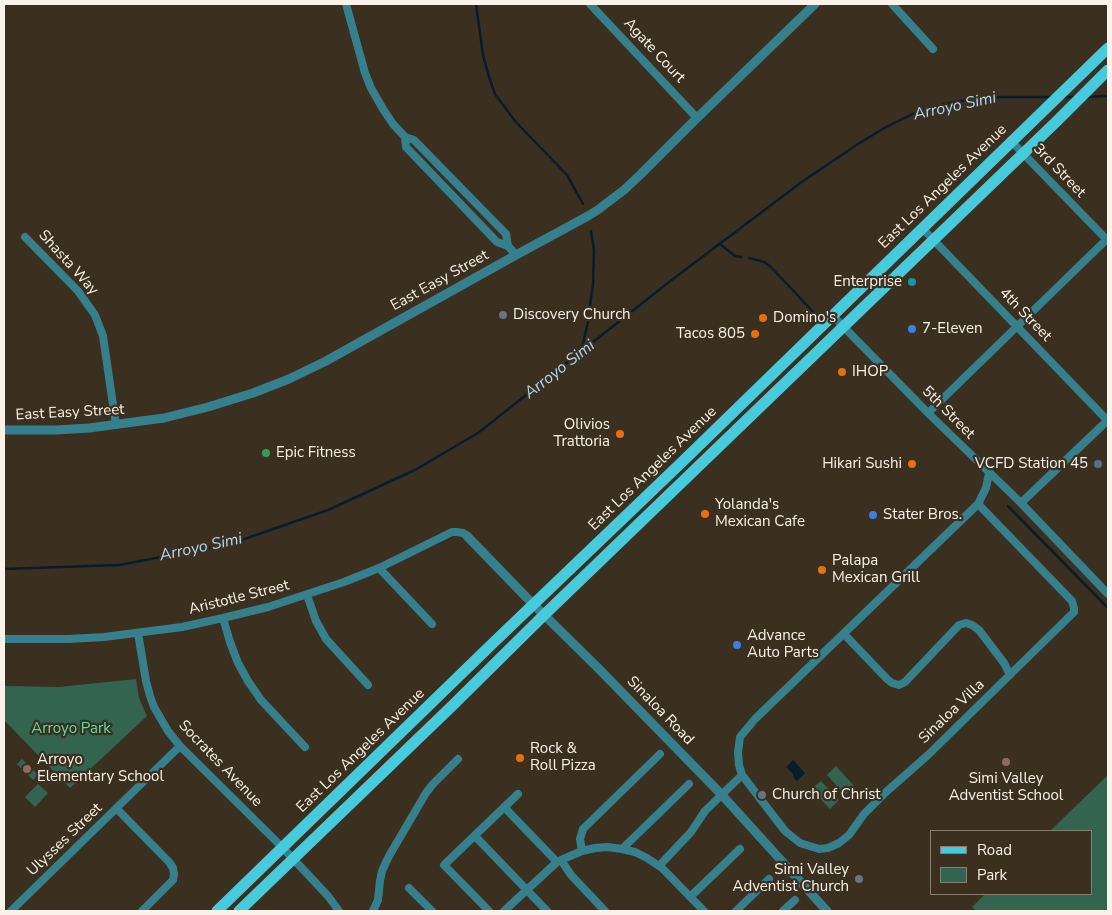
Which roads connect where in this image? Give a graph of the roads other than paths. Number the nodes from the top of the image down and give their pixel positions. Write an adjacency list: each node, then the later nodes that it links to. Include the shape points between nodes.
1 (346, 4): 9 (street, via 372,88 393,124)
2 (590, 4): 8 (street, Agate Court)
3 (815, 4): 8 (street, East Easy Street)
4 (892, 4): 6 (street)
5 (1108, 48): 10 (main road, East Los Angeles Avenue)
6 (933, 49)
7 (1108, 70): 11 (main road, East Los Angeles Avenue)
8 (696, 118): 19 (street, East Easy Street, via 610,201)
9 (405, 137): 12 (street, via 414,140); 13 (street, via 406,147)
10 (1011, 141): 11 (street, 3rd Street); 14 (main road, East Los Angeles Avenue)
11 (1023, 153): 16 (main road, East Los Angeles Avenue); 17 (street, 3rd Street)
12 (449, 175): 13 (street); 18 (street, via 506,234)
13 (441, 183): 18 (street, via 497,242)
14 (922, 228): 16 (street, 4th Street); 20 (main road, East Los Angeles Avenue)
15 (25, 237): 25 (street, Shasta Way, via 78,292 95,315 103,336)
16 (933, 240): 21 (street, 4th Street); 22 (main road, East Los Angeles Avenue)
17 (1108, 240): 21 (street)
18 (508, 246): 19 (street)
19 (516, 255): 25 (street, East Easy Street, via 289,379 208,407)
20 (833, 316): 22 (street, 5th Street); 34 (main road, East Los Angeles Avenue)
21 (1018, 326): 23 (street); 24 (street, 4th Street)
22 (844, 327): 23 (street, 5th Street); 35 (main road, East Los Angeles Avenue)
23 (928, 413): 27 (street, 5th Street)
24 (1108, 421): 29 (street)
25 (116, 425): 26 (street, East Easy Street)
26 (4, 430)
27 (989, 473): 28 (street, Sinaloa Villa); 29 (street, 5th Street)
28 (978, 504): 39 (street, Sinaloa Villa); 41 (street, Sinaloa Villa, via 1072,601 1074,608 1070,617)
29 (1021, 504): 32 (street, 5th Street)
30 (467, 536): 31 (street, Aristotle Street, via 452,532); 34 (street, Sinaloa Road)
31 (379, 568): 33 (street, Aristotle Street); 37 (street)
32 (1108, 594)
33 (307, 595): 36 (street, Aristotle Street); 42 (street, via 326,638)
34 (533, 604): 35 (street, Sinaloa Road); 54 (main road, East Los Angeles Avenue)
35 (544, 615): 49 (street, Sinaloa Road); 58 (main road, East Los Angeles Avenue)
36 (223, 618): 38 (street, Aristotle Street); 44 (street, via 235,656 248,681 261,700)
37 (432, 624)
38 (138, 633): 40 (street, Aristotle Street, via 69,639); 43 (street, Socrates Avenue, via 154,707)
39 (844, 634): 41 (street, via 887,680 899,685 959,625 966,623 979,630); 47 (street, Sinaloa Villa, via 740,737 738,752)
40 (4, 639)
41 (1010, 675): 47 (street, Sinaloa Villa, via 928,756 886,792 849,835 828,848 819,849 800,843 785,831)
42 (368, 685)
43 (180, 746): 52 (street, Ulysses Street); 54 (street, Socrates Avenue)
44 (305, 747)
45 (660, 754): 57 (street, via 583,829 580,839)
46 (458, 759): 71 (street, via 432,784 389,856)
47 (742, 775): 49 (street)
48 (689, 784): 55 (street)
49 (723, 793): 60 (street); 80 (street, Sinaloa Road)
50 (518, 794): 51 (street)
51 (504, 807): 53 (street); 59 (street)
52 (117, 808): 66 (street, Ulysses Street); 67 (street, via 173,868 173,880)
53 (475, 836): 63 (street); 73 (street, via 444,865)
54 (283, 848): 58 (street, Socrates Avenue); 68 (main road, East Los Angeles Avenue)
55 (622, 849): 57 (street); 60 (street, via 635,852)
56 (740, 849): 64 (street)
57 (582, 850): 59 (street)
58 (293, 859): 69 (main road, East Los Angeles Avenue); 70 (street, Socrates Avenue)
59 (559, 861): 63 (street); 76 (street)
60 (659, 866): 64 (street)
61 (769, 879): 78 (street)
62 (409, 888): 72 (street)
63 (526, 890): 74 (street); 75 (street)
64 (690, 897): 77 (street)
65 (795, 900): 79 (street)
66 (11, 911)
67 (142, 911)
68 (217, 911)
69 (238, 911)
70 (339, 911)
71 (373, 911)
72 (432, 911)
73 (489, 911)
74 (504, 911)
75 (547, 911)
76 (605, 911)
77 (704, 911)
78 (736, 911)
79 (785, 911)
80 (827, 911)

